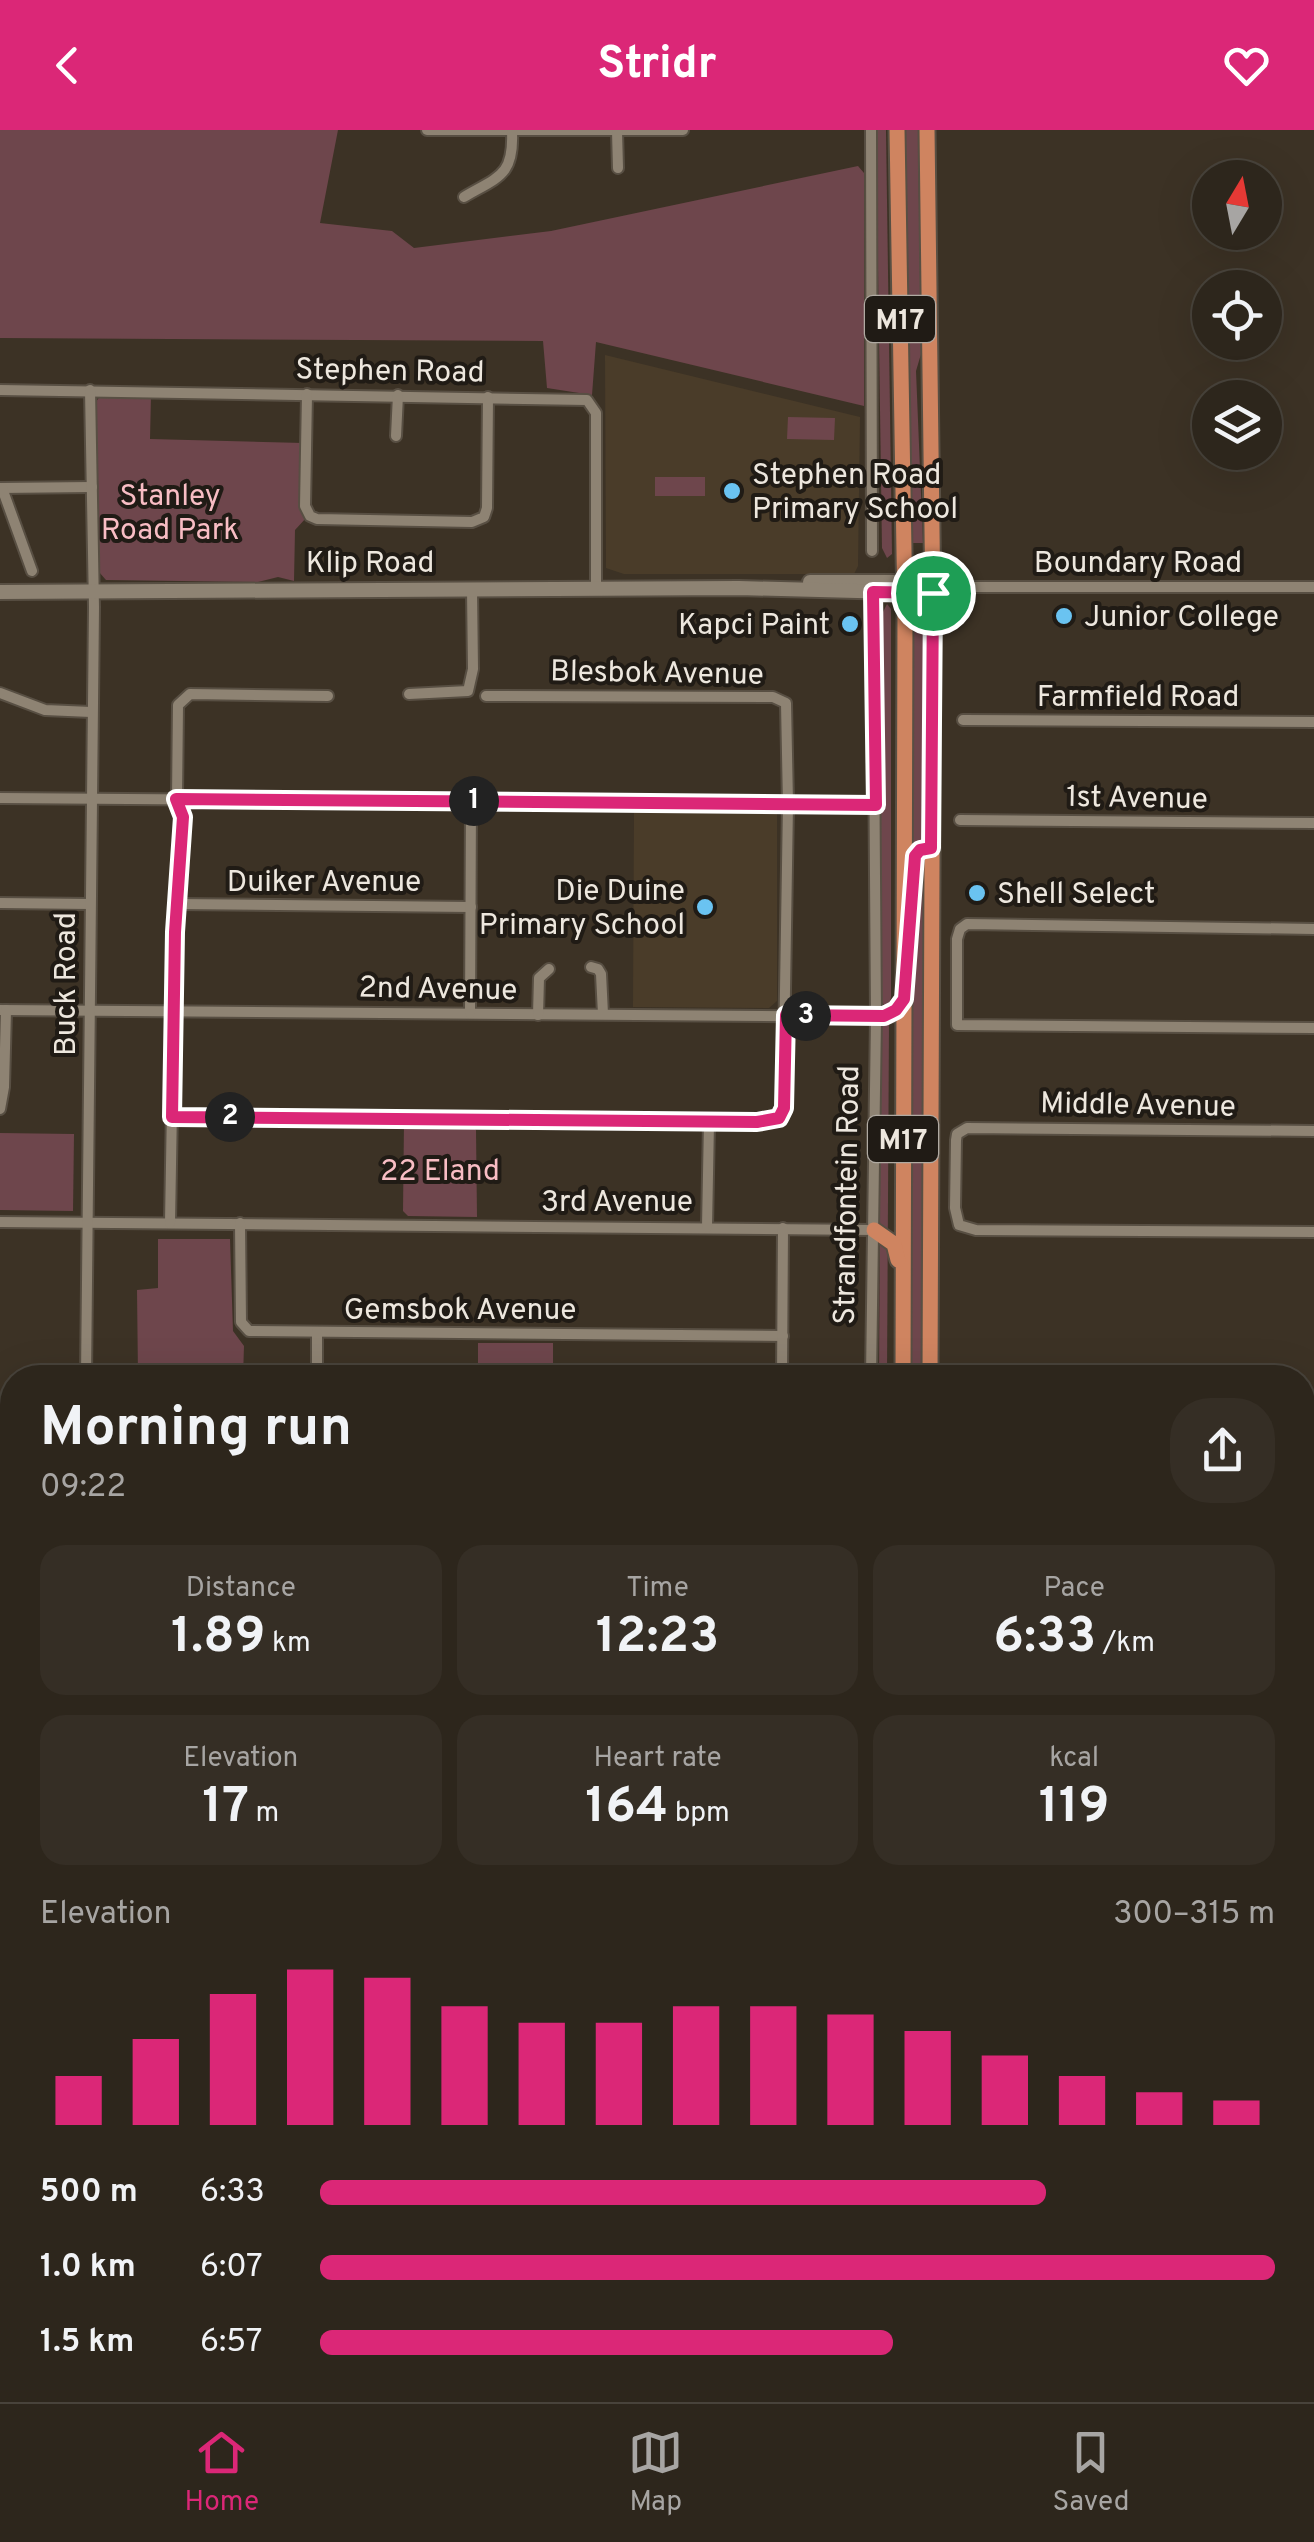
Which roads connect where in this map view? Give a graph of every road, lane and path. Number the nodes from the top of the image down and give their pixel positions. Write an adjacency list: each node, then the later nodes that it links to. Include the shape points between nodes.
1 (427, 130): 8 (street)
2 (665, 130): 3 (street); 7 (street)
3 (682, 130)
4 (871, 130): 19 (street)
5 (897, 130): 22 (main road, Strandfontein Road / M17)
6 (927, 130): 24 (main road, M17)
7 (617, 131): 8 (street); 9 (street)
8 (512, 132): 10 (street, via 509,168)
9 (618, 168)
10 (464, 197)
11 (0, 390): 12 (street, Stephen Road)
12 (90, 390): 13 (street, Stephen Road); 17 (street, Buck Road)
13 (307, 394): 14 (street, Stephen Road); 15 (street, via 304,506 310,516 453,522 477,522 487,512)
14 (398, 395): 15 (street, Stephen Road); 16 (street)
15 (488, 397): 26 (street, Stephen Road, via 582,399 594,407)
16 (396, 436)
17 (92, 487): 18 (street); 28 (street, Buck Road)
18 (1, 488): 20 (street)
19 (872, 551)
20 (32, 572)
21 (835, 587): 22 (street, Klip Road); 26 (street, Klip Road); 29 (street, Klip Road)
22 (904, 587): 24 (street, Klip Road); 29 (street, Klip Road); 53 (main road, Strandfontein Road / M17)
23 (1314, 587): 24 (street, Boundary Road)
24 (933, 588): 45 (main road, M17)
25 (472, 590): 26 (street, Klip Road); 28 (street, Klip Road); 31 (street, via 473,678 464,694)
26 (596, 590)
27 (0, 592): 28 (street, Klip Road)
28 (94, 592): 34 (street, Buck Road)
29 (873, 592): 42 (street, Strandfontein Road)
30 (0, 693): 34 (street, via 45,710)
31 (409, 694)
32 (328, 696): 39 (street, via 182,698)
33 (486, 696): 41 (street, Blesbok Avenue, via 780,699 788,710)
34 (92, 712): 38 (street, Buck Road)
35 (962, 720): 36 (street, Farmfield Road)
36 (1314, 722)
37 (0, 798): 38 (street)
38 (90, 799): 39 (street); 47 (street, Buck Road)
39 (176, 799): 40 (street); 48 (street, via 183,817)
40 (471, 801): 41 (street); 49 (street)
41 (788, 804): 42 (street); 60 (street)
42 (876, 805): 61 (street, Strandfontein Road)
43 (960, 820): 44 (street, 1st Avenue)
44 (1314, 824)
45 (931, 848): 53 (main road, via 915,856); 83 (main road, M17)
46 (0, 903): 47 (street)
47 (90, 904): 55 (street, Buck Road)
48 (177, 904): 49 (street, Duiker Avenue); 56 (street)
49 (471, 907): 57 (street)
50 (1314, 929): 62 (street, via 967,924 957,939 957,1025)
51 (591, 967): 59 (street, via 602,974)
52 (549, 968): 58 (street, via 539,978)
53 (904, 991): 61 (main road, via 892,1014); 75 (main road, Strandfontein Road / M17)
54 (3, 1010): 55 (street, 2nd Avenue); 63 (street)
55 (90, 1010): 56 (street, 2nd Avenue); 68 (street, Buck Road)
56 (174, 1012): 57 (street, 2nd Avenue); 64 (street)
57 (470, 1013): 58 (street, 2nd Avenue)
58 (538, 1014): 59 (street, 2nd Avenue)
59 (602, 1014): 60 (street, 2nd Avenue)
60 (786, 1015): 61 (street, 2nd Avenue); 65 (street, via 782,1114 768,1122)
61 (876, 1016): 73 (street, Strandfontein Road)
62 (1314, 1028)
63 (0, 1109)
64 (172, 1117): 65 (street); 70 (street)
65 (708, 1122): 71 (street)
66 (1314, 1131): 74 (street, Middle Avenue, via 973,1127 956,1140 954,1208 959,1225 976,1230)
67 (0, 1222): 68 (street, 3rd Avenue)
68 (88, 1222): 70 (street, 3rd Avenue); 78 (street, Buck Road)
69 (240, 1223): 70 (street, 3rd Avenue); 71 (street, 3rd Avenue); 76 (street, Gemsbok Avenue, via 244,1326)
70 (170, 1224)
71 (707, 1227): 72 (street, 3rd Avenue)
72 (783, 1228): 73 (street, 3rd Avenue); 77 (street)
73 (874, 1230): 75 (main road, via 894,1244); 81 (street, Strandfontein Road)
74 (1314, 1232)
75 (903, 1279): 82 (main road, Strandfontein Road / M17)
76 (317, 1332): 77 (street, Gemsbok Avenue); 79 (street)
77 (782, 1336): 80 (street)
78 (86, 1365)
79 (317, 1365)
80 (782, 1365)
81 (871, 1365)
82 (903, 1365)
83 (930, 1365)

